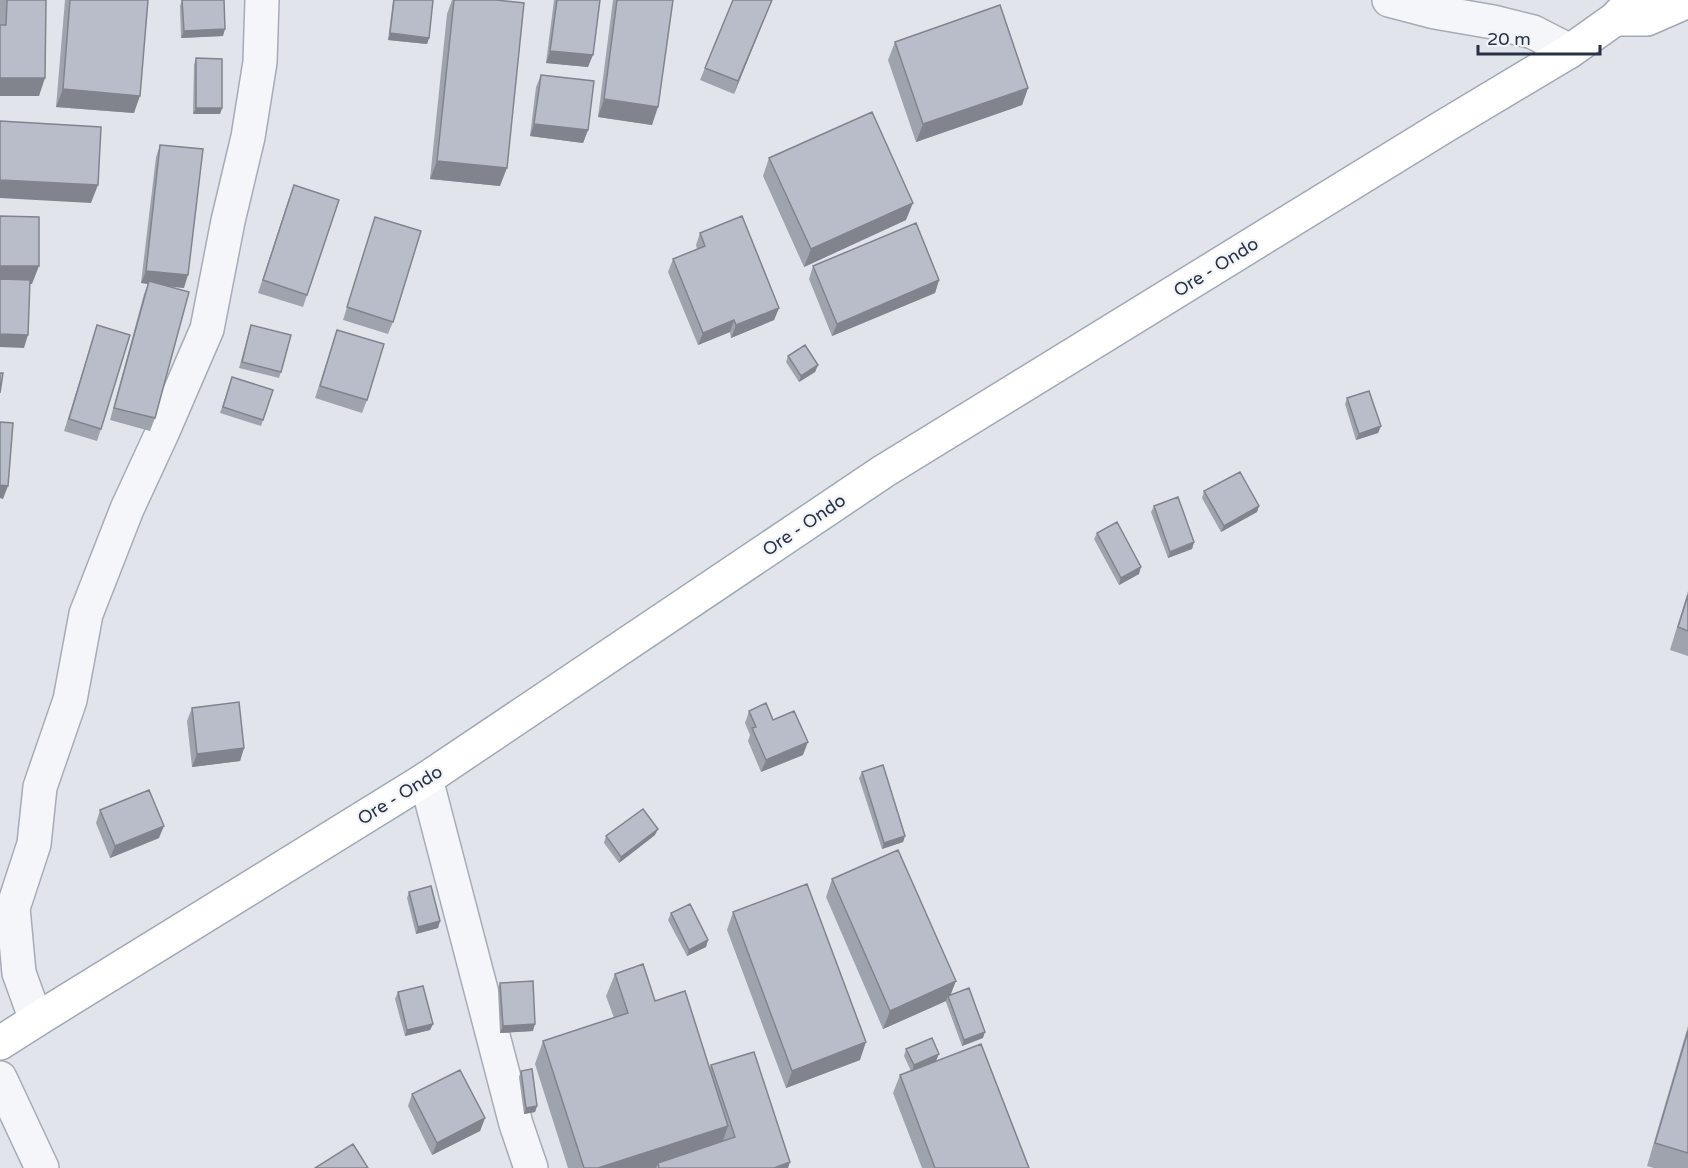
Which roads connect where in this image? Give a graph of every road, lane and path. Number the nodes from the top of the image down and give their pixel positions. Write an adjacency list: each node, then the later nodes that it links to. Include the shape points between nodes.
1 (262, 0): 7 (street, via 260,62 248,137 207,329 127,509 86,614 70,700 40,787 34,844 13,908)
2 (1389, 0): 5 (street, via 1533,32)
3 (1688, 1): 4 (main road, via 1647,19)
4 (1624, 9): 5 (main road, Ore - Ondo)
5 (1570, 51): 6 (main road, Ore - Ondo, via 884,471)
6 (426, 779): 8 (main road, Ore - Ondo); 12 (street, via 516,1124)
7 (10, 977): 8 (street)
8 (36, 1020): 9 (main road, Ore - Ondo)
9 (0, 1043)
10 (0, 1078): 11 (street)
11 (42, 1168)
12 (531, 1168)

